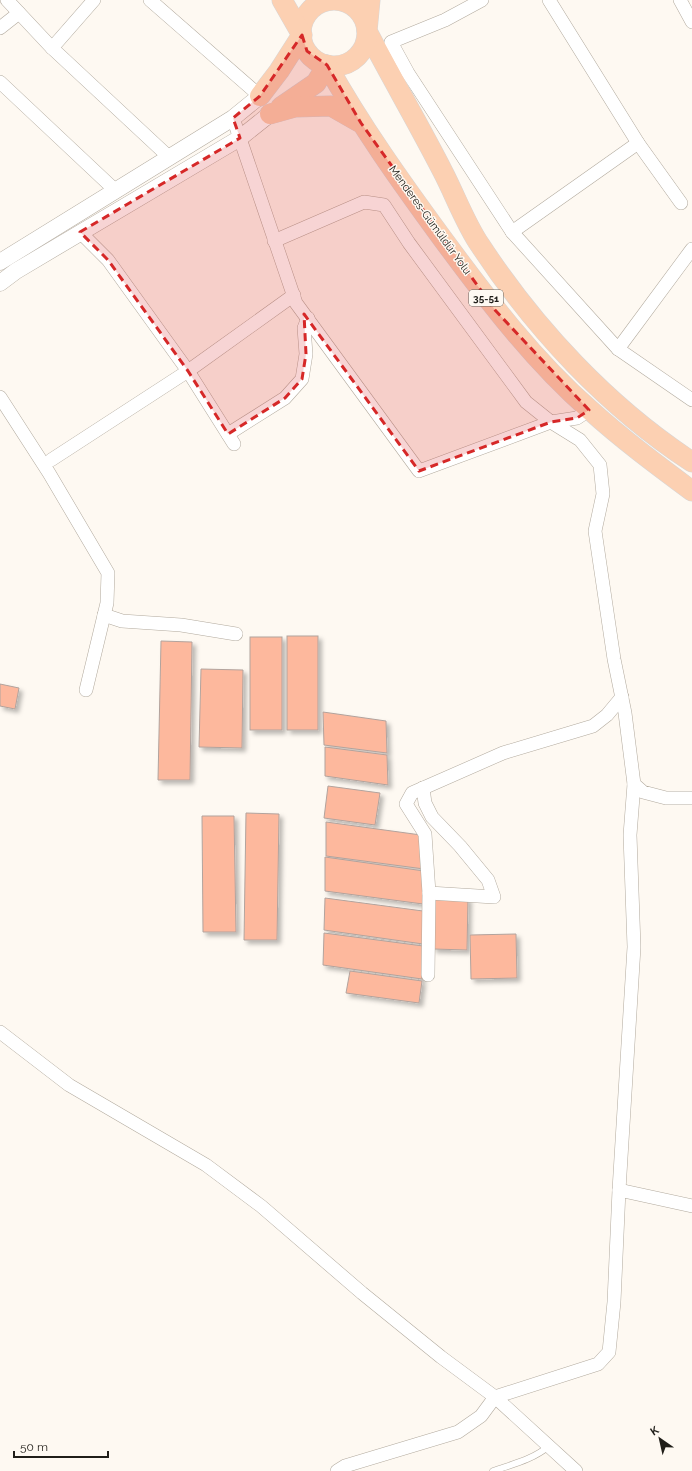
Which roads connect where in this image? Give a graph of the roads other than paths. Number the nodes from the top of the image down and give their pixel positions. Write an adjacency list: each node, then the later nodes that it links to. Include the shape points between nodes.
1 (94, 0): 14 (street)
2 (150, 0): 17 (street)
3 (282, 0): 13 (main road)
4 (370, 0): 12 (main road)
5 (482, 0): 27 (street, via 445,20 391,42 408,73)
6 (549, 0): 22 (street)
7 (680, 0): 10 (street)
8 (345, 1): 12 (main road, via 361,13); 13 (main road, via 330,1 315,7 303,24)
9 (12, 4): 11 (street); 14 (street)
10 (692, 22)
11 (0, 28)
12 (367, 31): 15 (main road, via 366,41 356,58 342,64); 41 (main road, 35-51, via 449,184 478,244 508,286 568,356 618,405 652,434)
13 (302, 35): 15 (main road, via 309,54); 17 (main road)
14 (52, 48): 23 (street)
15 (327, 65): 18 (main road, via 316,83); 20 (main road, Menderes-Gümüldür Yolu / 35-51)
16 (0, 82): 24 (street)
17 (260, 96): 19 (street)
18 (270, 114): 20 (main road, via 294,107 331,106); 21 (street)
19 (233, 118): 21 (street); 23 (street)
20 (361, 124): 38 (main road, Menderes-Gümüldür Yolu / 35-51, via 495,310)
21 (240, 138): 26 (street); 28 (street)
22 (638, 143): 25 (street); 27 (street)
23 (170, 158): 24 (street)
24 (116, 191): 30 (street)
25 (681, 203)
26 (80, 232): 31 (street); 35 (street, via 108,260)
27 (512, 232): 34 (street)
28 (274, 241): 32 (street); 39 (street, via 364,202 384,204 409,244 491,357 526,402)
29 (692, 249): 34 (street)
30 (0, 262)
31 (0, 283)
32 (294, 296): 33 (street); 35 (street)
33 (308, 318): 35 (street, via 304,328 306,354 302,380 285,398 231,439); 39 (street, via 419,471)
34 (618, 349): 37 (street)
35 (188, 371): 40 (street)
36 (0, 397): 43 (street, via 49,473 108,573)
37 (692, 400)
38 (589, 410): 39 (street, via 577,418); 42 (main road, Menderes-Gümüldür Yolu / 35-51)
39 (550, 422): 46 (street, via 580,440 600,465 603,494 595,531)
40 (51, 460)
41 (692, 462)
42 (692, 490)
43 (104, 615): 44 (street, via 122,621 181,625); 45 (street)
44 (236, 634)
45 (86, 690)
46 (622, 697): 47 (street); 48 (street, via 607,715 593,726 503,753)
47 (634, 784): 49 (street, via 643,792 666,798); 53 (street, via 630,835 634,947)
48 (423, 788): 50 (street, via 412,793 406,804 425,834); 50 (street, via 425,804 432,817 488,880 494,897)
49 (692, 798)
50 (429, 893): 51 (street)
51 (428, 975)
52 (0, 1032): 55 (street, via 69,1085 212,1169 261,1206 441,1357)
53 (619, 1190): 54 (street); 55 (street, via 610,1352 598,1364)
54 (692, 1206)
55 (495, 1397): 56 (street); 57 (street, via 481,1416 458,1432 345,1466)
56 (549, 1446): 58 (lane, via 524,1461); 59 (street)
57 (337, 1471)
58 (493, 1471)
59 (576, 1471)

